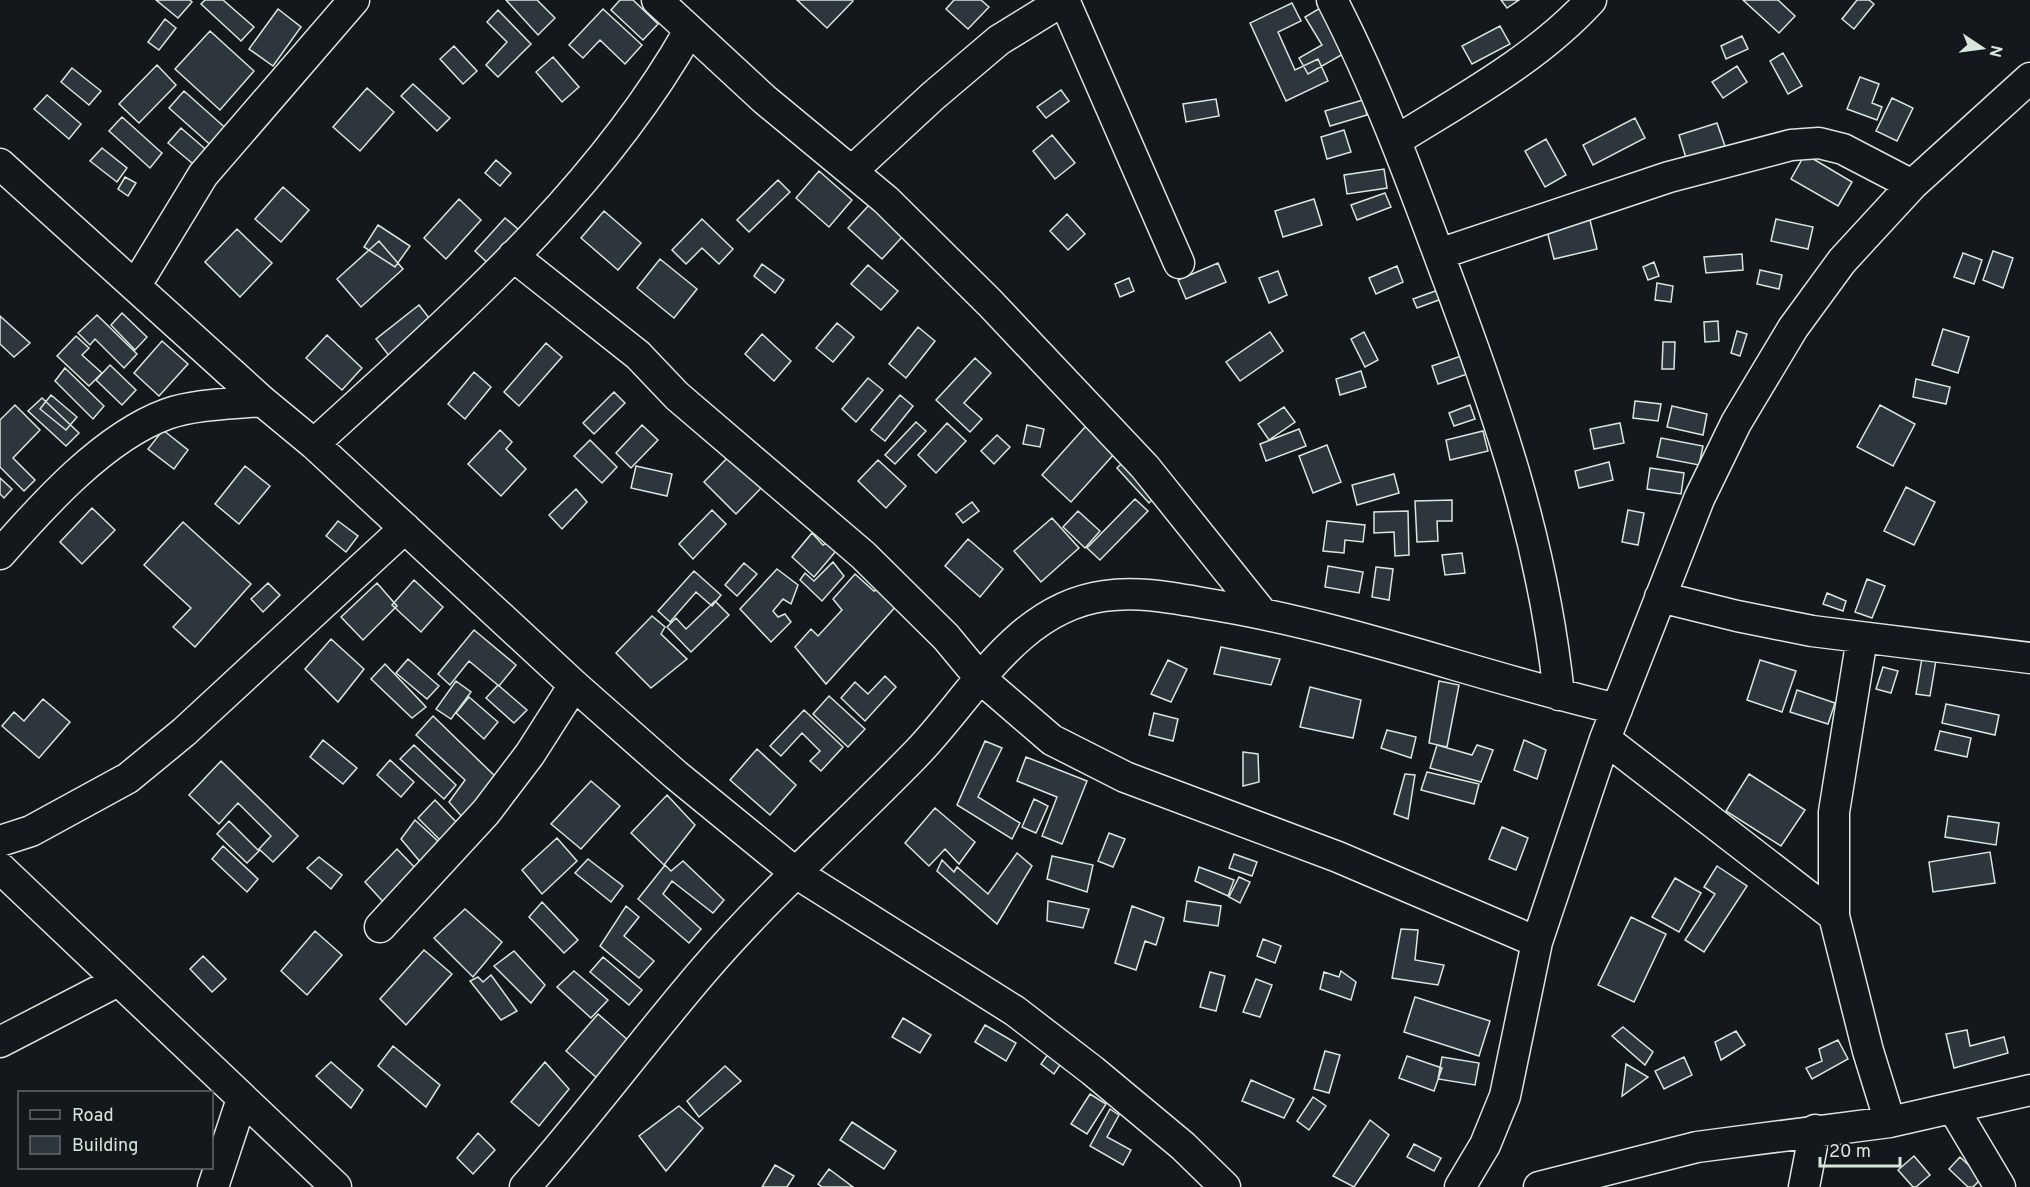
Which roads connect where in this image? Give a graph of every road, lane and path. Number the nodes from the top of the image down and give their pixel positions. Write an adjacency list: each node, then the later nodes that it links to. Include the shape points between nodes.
1 (354, 0): 15 (street, via 203,175)
2 (657, 0): 6 (street)
3 (1064, 0): 10 (street, via 999,40); 14 (street)
4 (1332, 0): 8 (street)
5 (1591, 0): 8 (street, via 1565,28 1496,78)
6 (689, 30): 10 (street, via 764,99); 13 (street, via 631,121 582,183)
7 (2030, 78): 11 (street)
8 (1397, 140): 12 (street)
9 (0, 164): 15 (street)
10 (853, 170): 21 (street, via 990,303 1145,467)
11 (1912, 186): 12 (street, via 1843,149 1819,143 1791,144 1669,177); 20 (street, via 1842,261 1793,328 1736,423 1699,499)
12 (1439, 254): 26 (street, via 1491,393 1516,475 1552,628)
13 (513, 256): 17 (street); 24 (street, via 638,355 678,396 863,555 946,637)
14 (1179, 263)
15 (136, 285): 16 (street)
16 (262, 401): 17 (street); 19 (street, via 192,409 146,423 91,463)
17 (314, 444): 18 (street)
18 (405, 528): 25 (street); 29 (street, via 128,778 31,831)
19 (0, 554)
20 (1660, 597): 22 (street, via 1737,616); 27 (street)
21 (1262, 613): 24 (street, via 1162,597 1101,596 1069,604 1051,615 1026,632); 26 (street)
22 (1862, 638): 23 (street); 32 (street, via 1834,812)
23 (2030, 658)
24 (980, 678): 31 (street, via 918,752); 34 (street, via 1052,740 1125,777 1338,857)
25 (574, 685): 31 (street); 33 (street, via 530,754 486,812)
26 (1559, 695): 27 (street)
27 (1617, 709): 28 (street)
28 (1605, 739): 32 (street); 34 (street)
29 (0, 841)
30 (0, 868): 35 (street)
31 (796, 873): 44 (street, via 705,969); 45 (street, via 1015,1011 1183,1146)
32 (1834, 916): 40 (street)
33 (380, 927)
34 (1537, 942): 46 (street, via 1505,1096 1485,1145)
35 (118, 981): 36 (street); 38 (street)
36 (0, 1042)
37 (2030, 1090): 39 (street)
38 (243, 1098): 42 (street); 43 (street)
39 (1953, 1108): 40 (street); 49 (street)
40 (1890, 1122): 41 (street)
41 (1815, 1130): 47 (street, via 1697,1147); 48 (street)
42 (213, 1187)
43 (336, 1187)
44 (525, 1187)
45 (1225, 1187)
46 (1460, 1187)
47 (1539, 1187)
48 (1804, 1187)
49 (2000, 1187)

